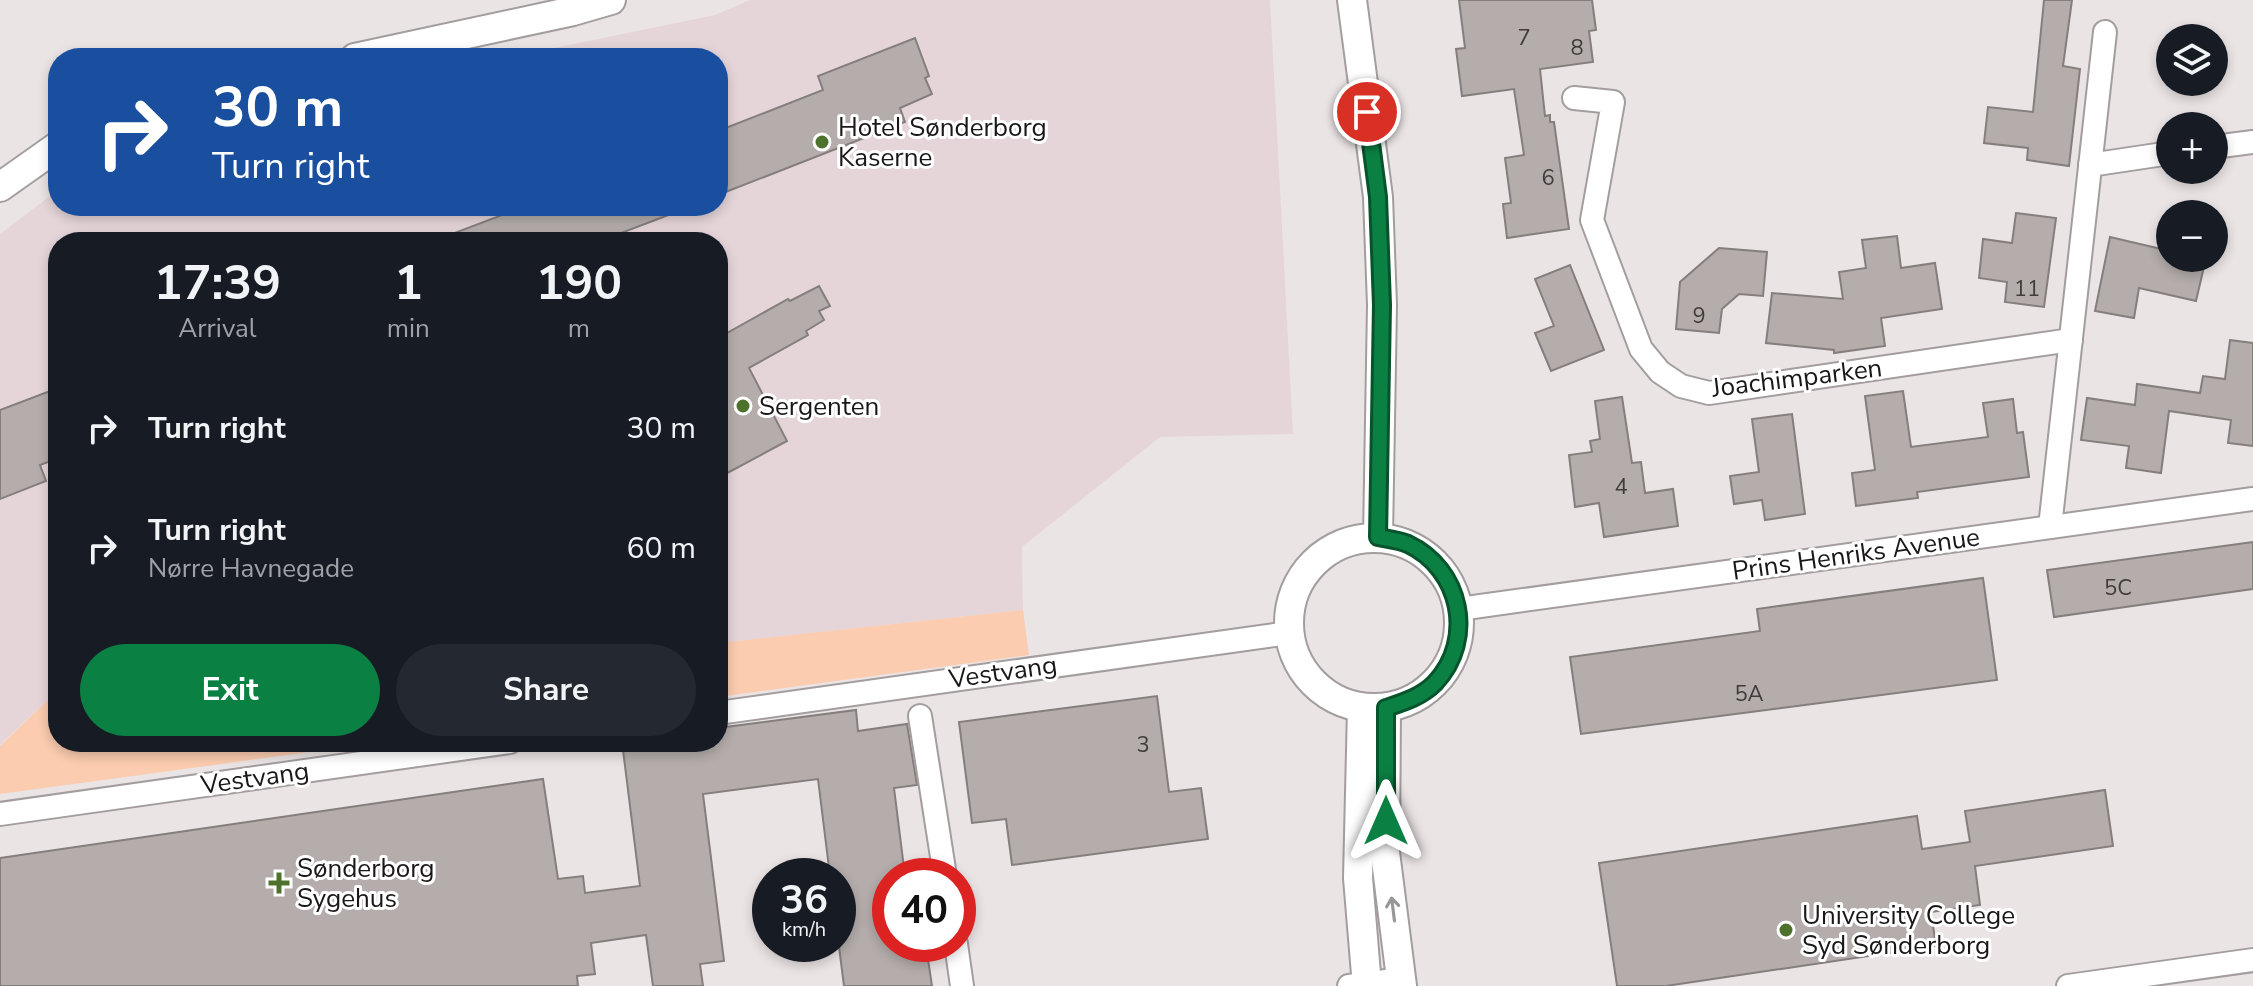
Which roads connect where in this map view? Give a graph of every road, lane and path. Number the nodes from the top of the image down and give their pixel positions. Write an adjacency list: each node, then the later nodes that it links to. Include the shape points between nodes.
1 (611, 0): 4 (street)
2 (1352, 0): 15 (street, via 1378,197)
3 (2105, 32): 10 (street)
4 (401, 48)
5 (1574, 98): 12 (street, Joachimparken, via 1613,102 1592,220 1641,349 1681,386 1709,393)
6 (2253, 142): 7 (street)
7 (2228, 145)
8 (48, 153): 11 (street)
9 (2156, 155): 10 (street)
10 (2090, 165): 12 (street)
11 (0, 187)
12 (2071, 340): 14 (street)
13 (2253, 499): 14 (street, Prins Henriks Avenue)
14 (2050, 527): 16 (street, Prins Henriks Avenue)
15 (1378, 537): 16 (street, via 1406,543 1431,559 1449,581); 17 (street, via 1353,539 1310,565 1289,609)
16 (1459, 609): 18 (street, via 1459,636 1450,662 1434,683 1413,699)
17 (1289, 633): 18 (street, via 1296,660 1313,683 1335,700); 19 (street, Vestvang)
18 (1374, 708): 26 (street, one-way to 18); 27 (street, via 1358,878)
19 (728, 712)
20 (920, 716): 23 (street)
21 (439, 752): 22 (street, Vestvang)
22 (0, 814)
23 (942, 858)
24 (2253, 960): 29 (street)
25 (959, 962): 28 (street)
26 (1402, 982): 27 (street)
27 (1361, 985)
28 (962, 986)
29 (2068, 986)

